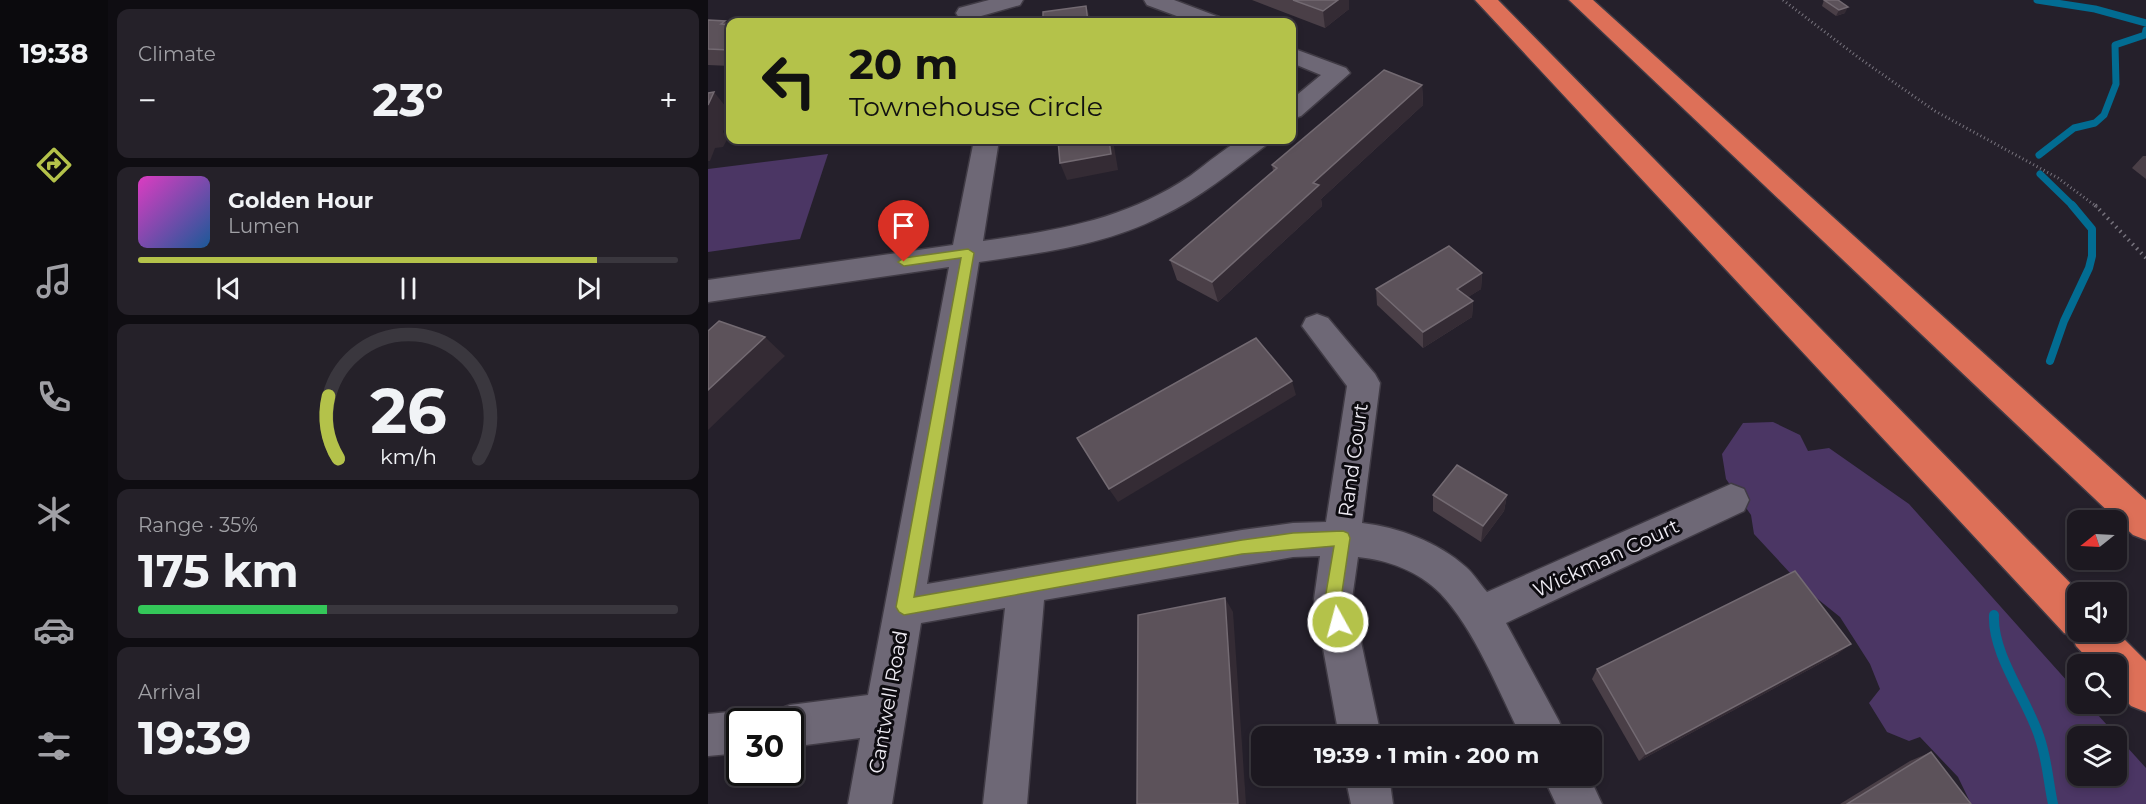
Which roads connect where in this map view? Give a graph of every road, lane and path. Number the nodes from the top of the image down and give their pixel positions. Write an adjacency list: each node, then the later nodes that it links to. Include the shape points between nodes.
1 (1012, 0): 6 (street)
2 (1155, 0): 7 (street)
3 (1486, 0): 21 (highway)
4 (1580, 0): 17 (highway)
5 (1783, 0): 13 (path, via 1935,111 2058,178 2101,210)
6 (966, 12)
7 (1201, 18)
8 (1296, 57): 9 (street, via 1338,74)
9 (1296, 108)
10 (985, 144): 12 (street, Cantwell Road)
11 (1251, 144): 12 (street, via 1201,183 1133,219 1090,232)
12 (968, 253): 14 (street); 20 (street, Cantwell Road)
13 (2146, 258)
14 (708, 291)
15 (1317, 326): 18 (street, Rand Court, via 1364,383)
16 (1731, 500): 22 (street, Wickman Court)
17 (2146, 523)
18 (1343, 538): 19 (street, via 1242,547); 22 (street, via 1386,543 1425,560 1453,580); 27 (street, Rand Court, via 1333,599)
19 (1026, 587): 20 (street); 33 (street)
20 (904, 607): 25 (street, Cantwell Road)
21 (2067, 607)
22 (1480, 615): 28 (street)
23 (2099, 642): 24 (highway)
24 (2146, 691)
25 (886, 714): 26 (street); 32 (street, Cantwell Road)
26 (804, 724)
27 (1358, 726)
28 (1539, 726)
29 (726, 733): 30 (street)
30 (708, 735)
31 (1570, 786): 34 (street)
32 (870, 804)
33 (1005, 804)
34 (1580, 804)

